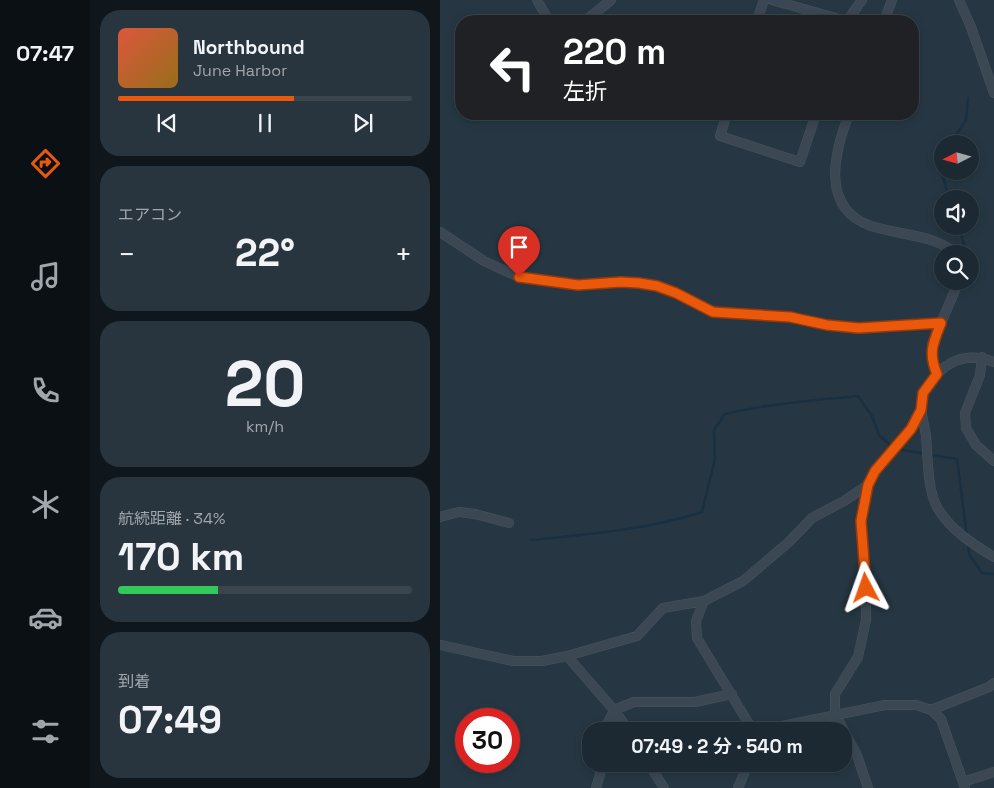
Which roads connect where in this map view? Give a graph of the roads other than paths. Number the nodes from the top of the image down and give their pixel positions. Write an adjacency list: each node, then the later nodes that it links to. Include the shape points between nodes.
1 (537, 0): 8 (street)
2 (611, 0): 9 (street)
3 (764, 0): 10 (street)
4 (772, 0): 11 (street)
5 (862, 0): 12 (street)
6 (892, 0): 13 (street)
7 (959, 0): 14 (street)
8 (546, 15)
9 (592, 15)
10 (759, 15)
11 (825, 15)
12 (851, 15)
13 (886, 15)
14 (994, 93)
15 (725, 120): 16 (street, via 720,136 800,162)
16 (814, 120)
17 (847, 120): 19 (street, via 836,169 836,192 842,204 852,216 871,226)
18 (440, 232): 21 (street, via 484,261 519,277 578,285 639,283 676,293 713,312 790,317 827,325 859,328)
19 (941, 245)
20 (955, 290): 21 (street)
21 (941, 323): 24 (street, via 932,344)
22 (982, 357): 23 (street); 24 (street, via 946,364); 26 (street, via 980,375 965,413 966,428 976,445)
23 (994, 362)
24 (937, 374): 25 (street, via 923,393)
25 (921, 410): 27 (street, via 911,429 875,471); 30 (street, via 928,474 937,507 974,545)
26 (994, 461)
27 (868, 485): 31 (street, via 812,518 743,581); 38 (street, via 861,521 866,620 858,657 836,694)
28 (440, 518): 29 (street, via 459,512)
29 (509, 523)
30 (994, 557)
31 (704, 601): 33 (street, via 663,608 636,636); 35 (street, via 696,621 697,638)
32 (440, 645): 33 (street, via 513,661 542,661)
33 (567, 656): 36 (street)
34 (994, 683): 37 (street)
35 (732, 694): 36 (street, via 695,702 634,702); 41 (street)
36 (614, 710): 39 (street); 40 (street)
37 (931, 710): 38 (street, via 916,705 885,706); 47 (street, via 941,719)
38 (835, 714): 42 (street); 51 (street, via 857,754)
39 (609, 722)
40 (623, 722)
41 (748, 722)
42 (798, 722)
43 (601, 772): 48 (street)
44 (654, 772): 49 (street)
45 (745, 772): 50 (street)
46 (994, 772): 47 (street)
47 (964, 785)
48 (596, 788)
49 (664, 788)
50 (738, 788)
51 (868, 788)

